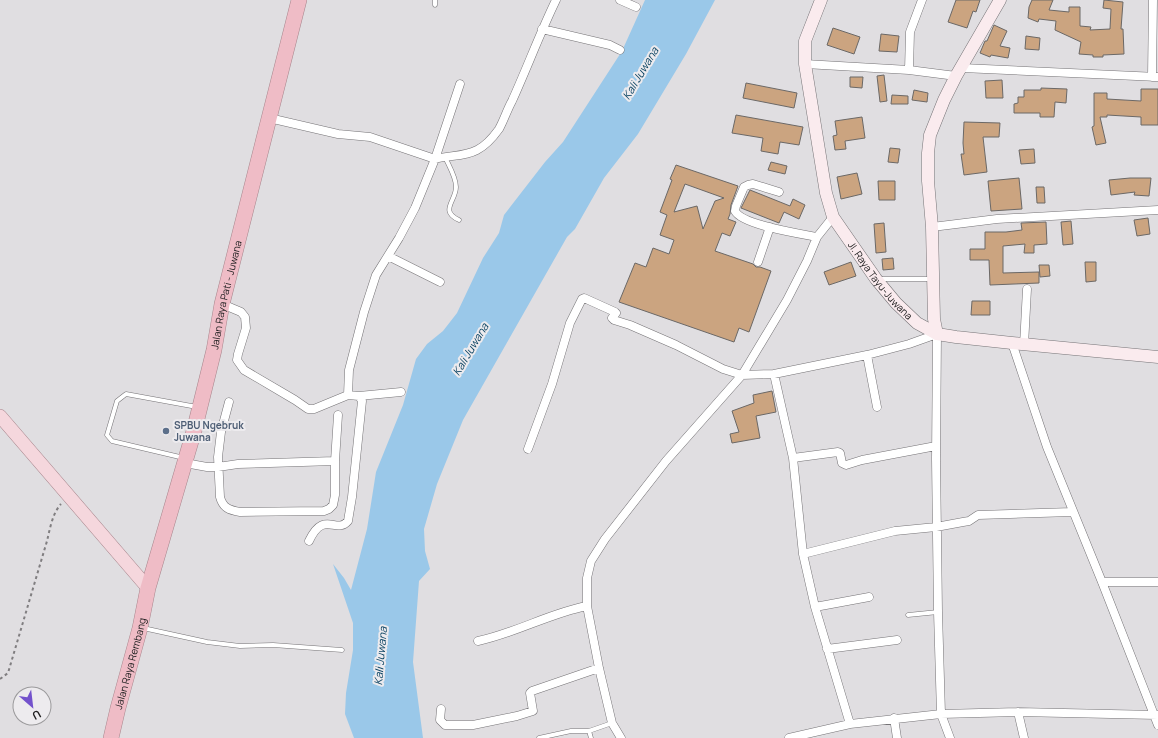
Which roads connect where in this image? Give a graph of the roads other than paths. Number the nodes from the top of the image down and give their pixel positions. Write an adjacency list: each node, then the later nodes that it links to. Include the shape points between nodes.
1 (299, 0): 18 (highway, Jalan Raya Pati - Juwana)
2 (435, 0): 9 (lane)
3 (556, 0): 11 (street)
4 (620, 0): 10 (street)
5 (821, 0): 13 (main road, Jl. Raya Tayu-Juwana, via 805,41)
6 (922, 0): 14 (street, via 910,32)
7 (1000, 0): 15 (main road)
8 (1153, 0): 16 (street)
9 (435, 5)
10 (636, 7)
11 (542, 29): 12 (street, via 603,43); 19 (street, via 498,129 486,144 477,150)
12 (620, 50)
13 (805, 64): 14 (street); 23 (main road, Jl. Raya Tayu-Juwana, via 826,193)
14 (908, 70): 15 (street)
15 (959, 72): 16 (street); 26 (main road, via 930,135 928,181)
16 (1155, 77)
17 (460, 84): 20 (street)
18 (269, 118): 20 (street, via 338,134 370,137); 34 (highway, Jalan Raya Pati - Juwana)
19 (444, 157): 20 (street); 24 (lane, via 456,187 449,211)
20 (435, 160): 28 (street, via 415,208)
21 (780, 192): 25 (street, via 753,184 748,185 744,187 736,206 735,211 740,217)
22 (1158, 210): 26 (street, via 997,219)
23 (833, 217): 27 (street); 31 (main road, Jl. Raya Tayu-Juwana)
24 (459, 220)
25 (770, 227): 27 (street); 29 (street)
26 (932, 227): 30 (main road)
27 (816, 237): 41 (street, via 787,300)
28 (388, 256): 32 (street); 43 (street, via 376,275 364,312 349,370)
29 (758, 262)
30 (933, 279): 31 (lane); 35 (main road)
31 (876, 280): 35 (main road, Jl. Raya Tayu-Juwana, via 907,315)
32 (440, 282)
33 (1027, 289): 37 (street)
34 (222, 304): 43 (street, via 241,312 245,317 246,328 237,360 244,370 308,409); 47 (highway, Jalan Raya Pati - Juwana, via 214,350)
35 (937, 334): 36 (main road, Jl. Raya Tayu-Juwana); 38 (street); 50 (street)
36 (1012, 343): 37 (main road, Jl. Raya Tayu-Juwana); 56 (street)
37 (1024, 344): 39 (main road, Jl. Raya Tayu-Juwana)
38 (867, 355): 40 (street); 46 (street)
39 (1158, 357)
40 (774, 374): 41 (street); 52 (street)
41 (742, 375): 51 (street, via 614,320 612,318 616,313 613,310 584,298 570,323 552,384); 64 (street, via 666,462 605,539 592,561 587,578)
42 (401, 392): 44 (street)
43 (348, 395): 44 (street)
44 (359, 396): 58 (street, via 362,400 348,521 342,525 320,525)
45 (229, 402): 55 (street, via 221,432)
46 (877, 407)
47 (199, 408): 53 (highway, Jalan Raya Pati - Juwana); 53 (lane, via 126,394 117,401 107,435 112,441)
48 (0, 416): 62 (main road)
49 (338, 416): 54 (street)
50 (936, 446): 52 (street, via 846,465 842,463 838,452); 57 (street)
51 (528, 448)
52 (793, 458): 59 (street)
53 (186, 461): 55 (street, via 207,467); 62 (highway, Jalan Raya Pati - Juwana)
54 (335, 462): 55 (street, via 238,464); 55 (street, via 333,505 324,511 228,510 221,503)
55 (218, 467)
56 (1072, 512): 57 (street, via 978,514 969,521); 60 (street)
57 (936, 527): 59 (street, via 895,531); 66 (street)
58 (309, 542)
59 (803, 554): 65 (street)
60 (1102, 582): 61 (street); 77 (street)
61 (1158, 582)
62 (148, 588): 68 (highway, Jalan Raya Rembang)
63 (869, 597): 65 (street)
64 (587, 606): 70 (street, via 568,610 496,638); 73 (street)
65 (815, 606): 71 (street)
66 (938, 612): 67 (lane); 76 (street)
67 (908, 615)
68 (140, 628): 72 (lane, via 240,646 273,645); 83 (highway, Jalan Raya Rembang)
69 (897, 640): 71 (street)
70 (478, 641)
71 (827, 649): 80 (street)
72 (342, 650)
73 (599, 668): 74 (street, via 532,691 530,697 533,711 517,716 473,725 445,726 440,720); 79 (street)
74 (441, 709)
75 (1018, 712): 76 (street); 77 (street); 90 (street)
76 (941, 714): 78 (street); 89 (street)
77 (1156, 715): 81 (street)
78 (894, 718): 80 (street); 88 (street)
79 (612, 723): 82 (lane); 86 (street)
80 (850, 724): 87 (street)
81 (1158, 725)
82 (589, 730): 84 (lane); 85 (lane)
83 (111, 738)
84 (539, 738)
85 (591, 738)
86 (621, 738)
87 (789, 738)
88 (897, 738)
89 (950, 738)
90 (1024, 738)

